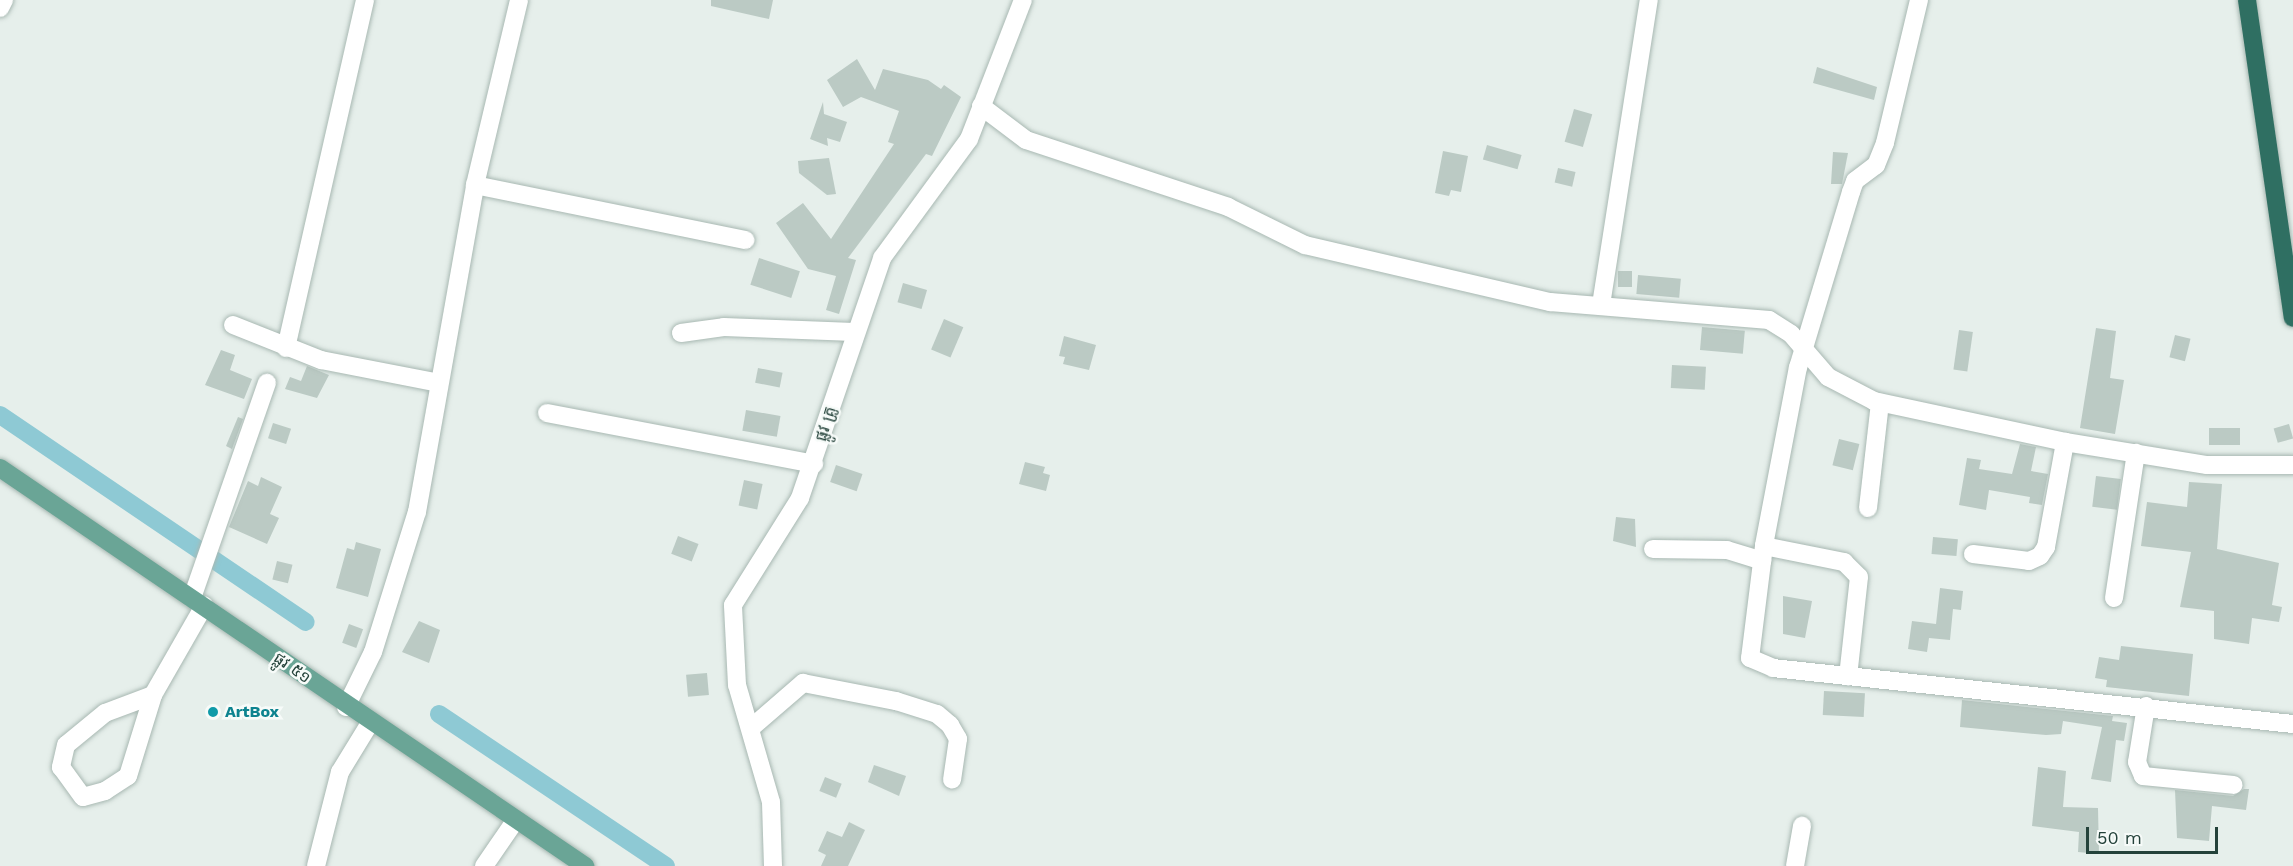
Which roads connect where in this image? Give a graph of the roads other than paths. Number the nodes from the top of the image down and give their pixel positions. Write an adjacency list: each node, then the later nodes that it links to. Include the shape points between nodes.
1 (4, 0): 8 (street)
2 (365, 0): 17 (street)
3 (519, 0): 10 (street)
4 (1023, 0): 9 (street, ផ្លូវ គ្រូ)
5 (1649, 0): 12 (street)
6 (1919, 0): 18 (street, via 1885,143 1876,165 1855,181)
7 (2247, 0): 13 (highway)
8 (0, 8)
9 (981, 106): 12 (street, via 1026,140 1228,207 1305,245 1550,302); 15 (street, ផ្លូវ គ្រូ, via 961,153 882,258)
10 (475, 185): 11 (street); 20 (street)
11 (745, 240)
12 (1601, 305): 18 (street, via 1753,315 1780,326)
13 (2293, 318)
14 (233, 325): 17 (street)
15 (854, 332): 16 (street, via 712,327); 25 (street, ផ្លូវ គ្រូ)
16 (681, 333)
17 (286, 348): 20 (street, via 357,369)
18 (1803, 351): 21 (street, via 1848,392); 30 (street)
19 (267, 383): 33 (street, via 199,578)
20 (440, 383): 37 (street, via 417,512 373,652)
21 (1880, 403): 23 (street); 28 (street)
22 (547, 413): 25 (street)
23 (2065, 442): 24 (street); 31 (street, via 2046,547 2040,556 2029,561)
24 (2136, 453): 26 (street, via 2240,468); 32 (street)
25 (814, 464): 40 (street, ផ្លូវ គ្រូ, via 788,522 733,605 733,658)
26 (2293, 465)
27 (0, 468): 33 (main road, ផ្លូវ ៥១)
28 (1868, 508)
29 (1653, 549): 30 (street)
30 (1763, 554): 34 (street, via 1844,562 1859,577); 34 (street, via 1750,658 1773,668)
31 (1973, 554)
32 (2114, 598)
33 (198, 602): 35 (street, via 194,624); 37 (main road, ផ្លូវ ៥១)
34 (1848, 676): 36 (street)
35 (153, 695): 35 (street, via 105,713 66,745 61,766 83,797 105,791 128,776)
36 (2146, 706): 39 (street); 42 (street, via 2137,762 2143,776)
37 (346, 707): 38 (main road, ផ្លូវ ៥១)
38 (370, 723): 43 (main road, ផ្លូវ ៥១); 45 (street, via 347,757)
39 (2293, 724)
40 (751, 728): 41 (street, via 803,683 896,701 937,714 950,725 958,739); 48 (street, ផ្លូវ គ្រូ, via 771,802)
41 (952, 780)
42 (2234, 785)
43 (515, 821): 46 (street); 47 (main road, ផ្លូវ ៥១)
44 (1802, 826): 49 (street)
45 (316, 866)
46 (484, 866)
47 (585, 866)
48 (773, 866)
49 (1795, 866)

